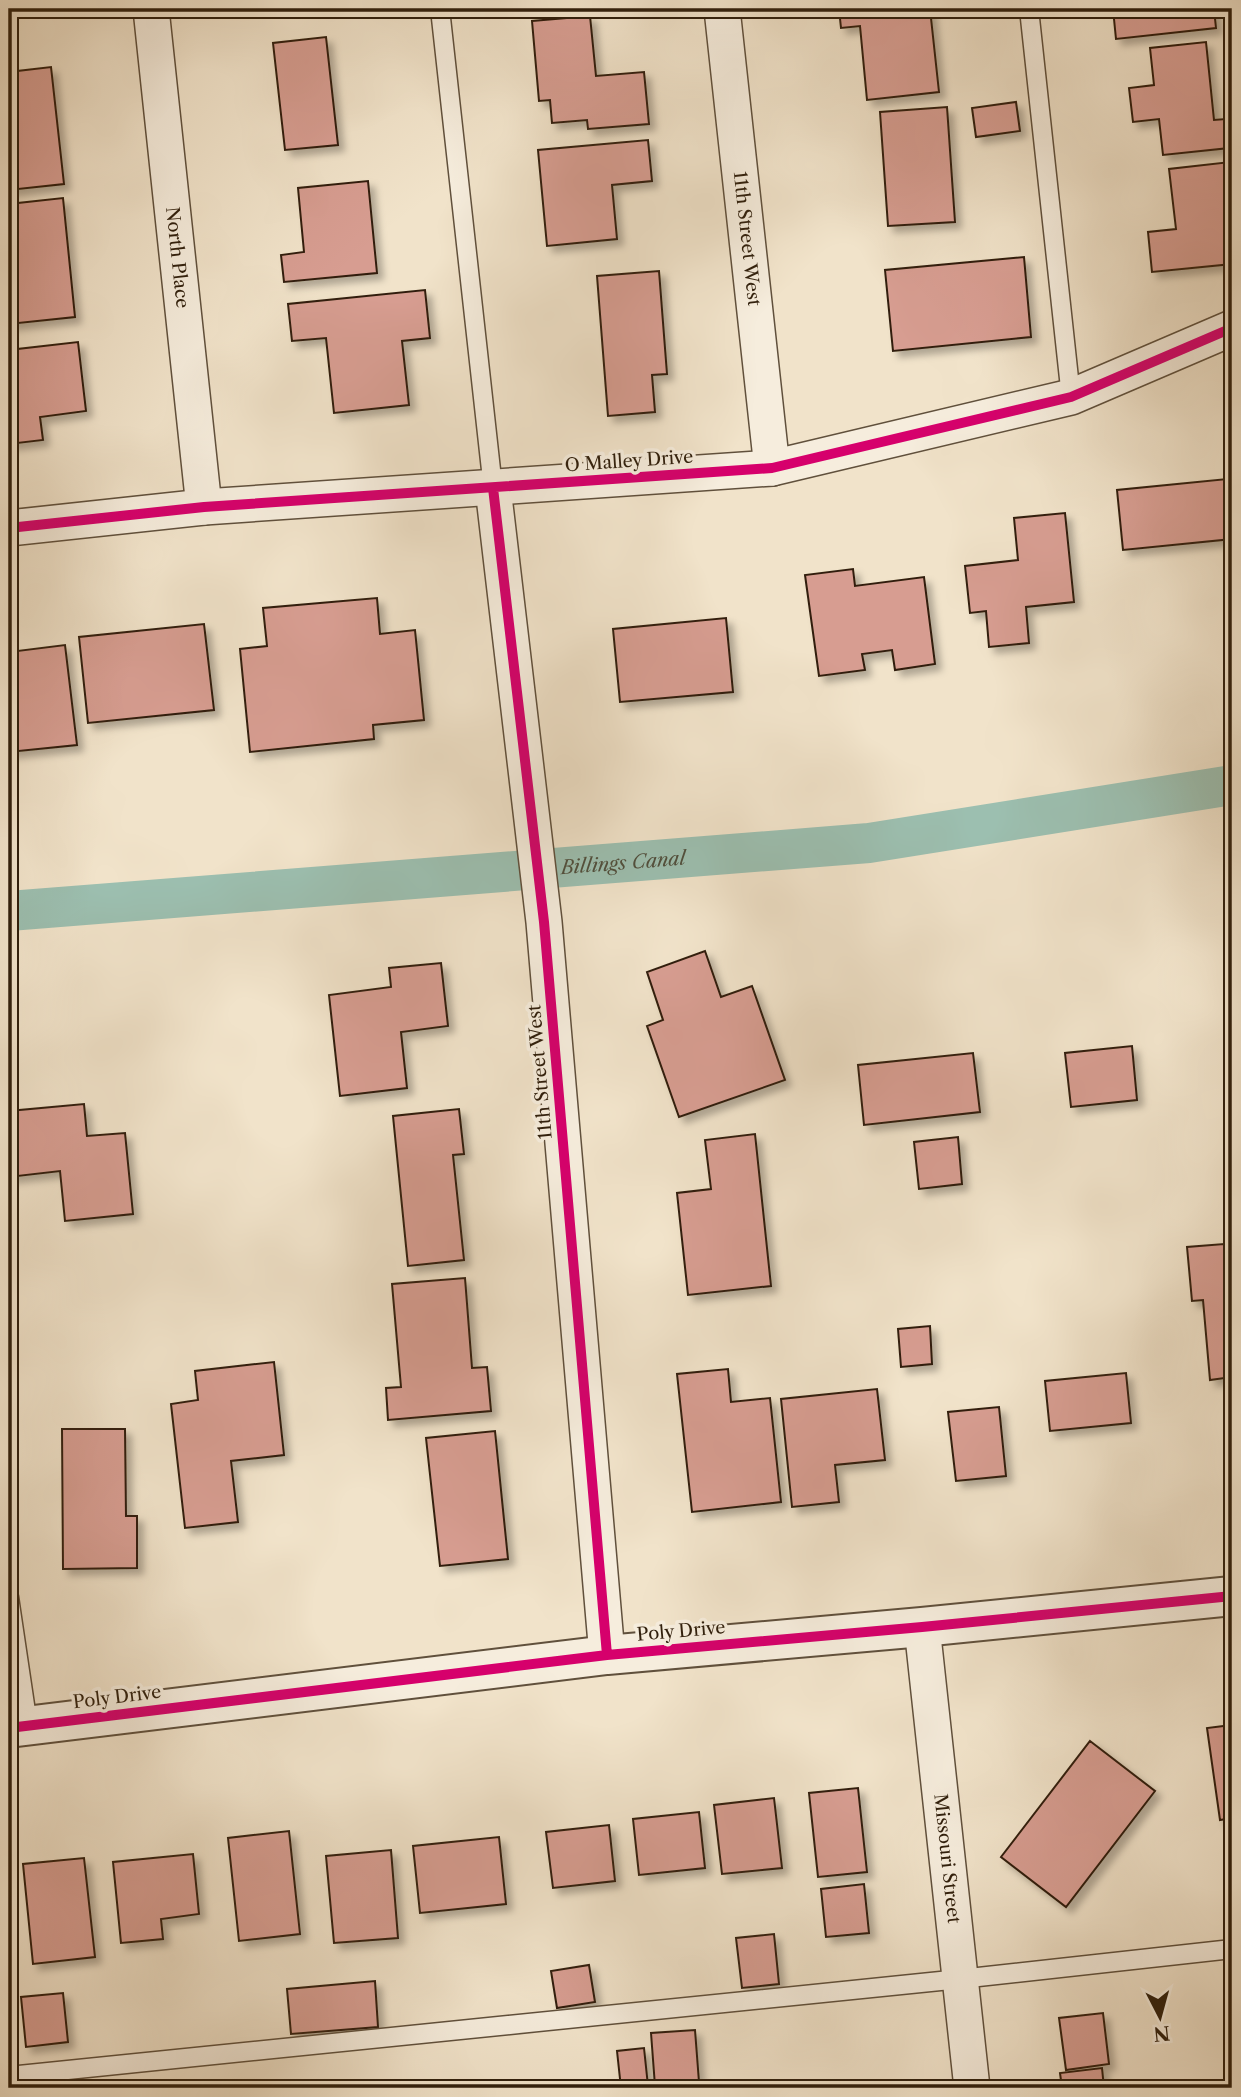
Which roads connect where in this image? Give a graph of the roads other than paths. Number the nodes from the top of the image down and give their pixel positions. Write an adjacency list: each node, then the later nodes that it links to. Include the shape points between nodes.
1 (151, 9): 9 (street, North Place)
2 (440, 9): 8 (lane)
3 (722, 9): 7 (street, 11th Street West)
4 (1029, 9): 6 (lane)
5 (1232, 328): 6 (street, O Malley Drive)
6 (1071, 397): 7 (street, O Malley Drive)
7 (772, 468): 8 (street, O Malley Drive)
8 (493, 488): 9 (street, O Malley Drive); 14 (street, 11th Street West, via 536,840)
9 (204, 507): 10 (street, O Malley Drive)
10 (9, 528)
11 (1232, 1595): 13 (street, Poly Drive)
12 (9, 1597): 15 (lane)
13 (922, 1627): 14 (street, Poly Drive); 17 (street, Missouri Street)
14 (607, 1655): 15 (street, Poly Drive)
15 (18, 1726)
16 (1232, 1949): 17 (lane)
17 (960, 1979): 18 (lane); 19 (street, Missouri Street)
18 (9, 2076)
19 (972, 2088)

